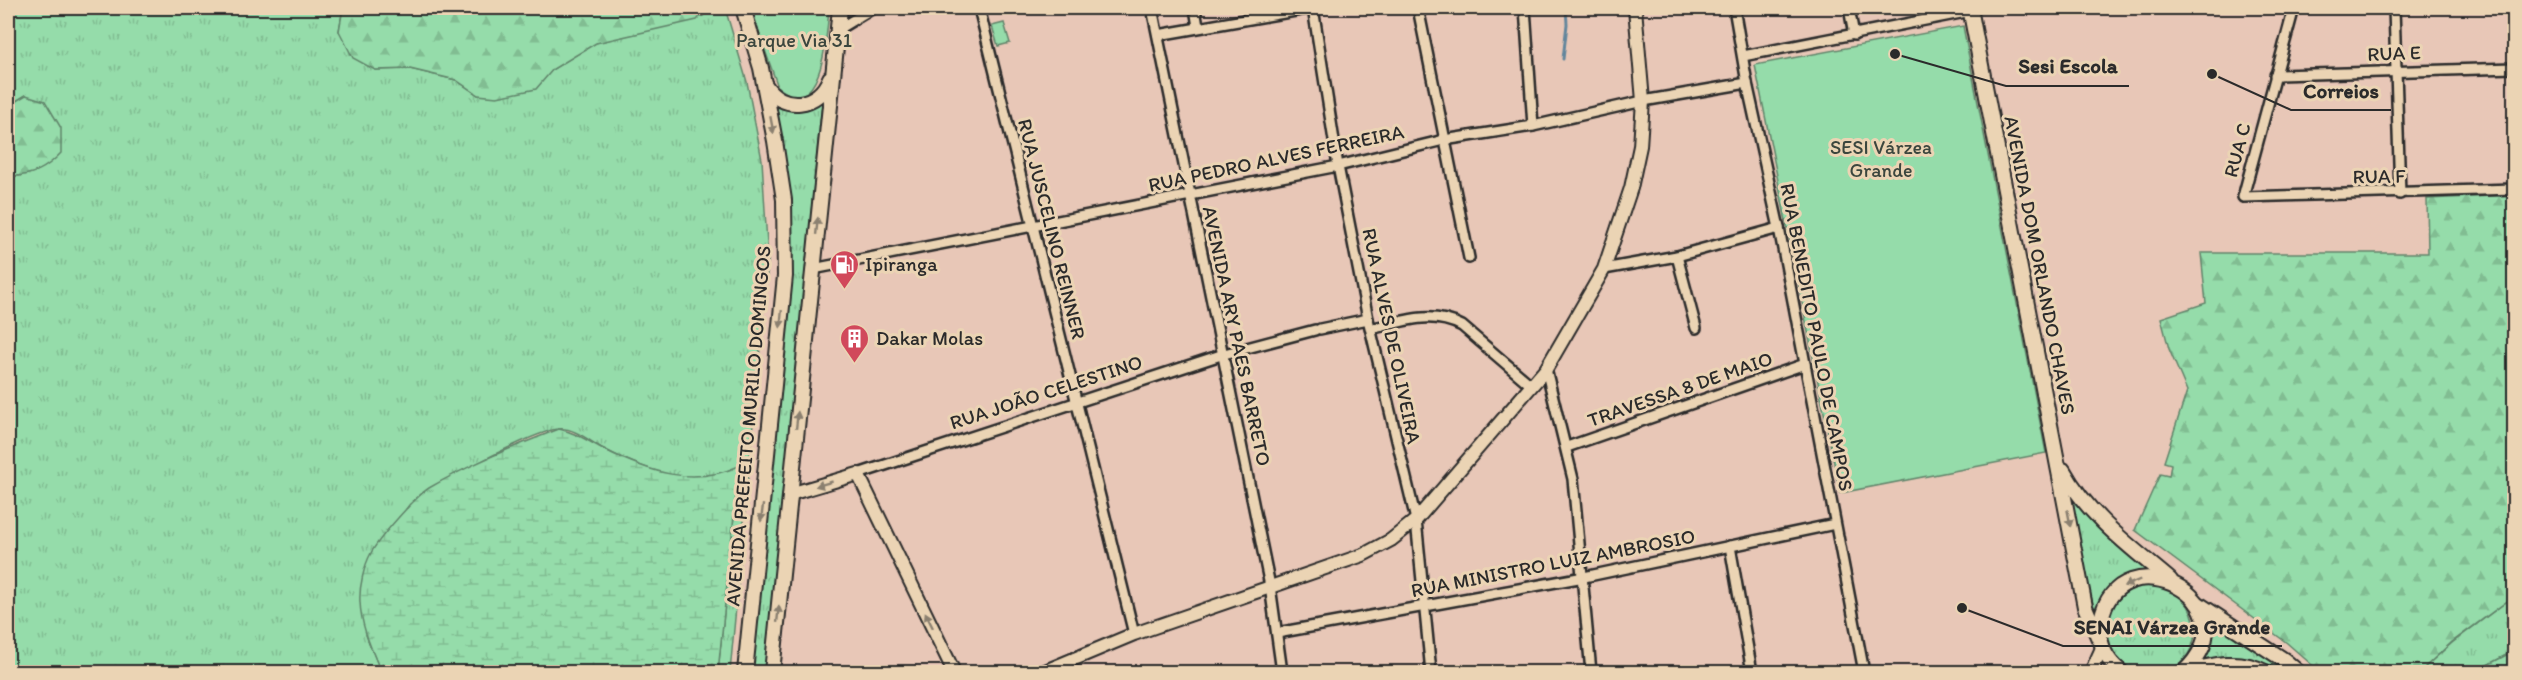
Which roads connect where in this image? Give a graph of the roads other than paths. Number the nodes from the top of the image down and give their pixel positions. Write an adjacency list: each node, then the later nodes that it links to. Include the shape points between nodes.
1 (743, 8): 29 (main road, AVENIDA PREFEITO MURILO DOMINGOS)
2 (840, 8): 21 (main road)
3 (873, 8): 21 (street)
4 (979, 8): 39 (street, RUA JUSCELINO REINNER)
5 (1152, 8): 22 (street, AVENIDA ARY PAES BARRETO)
6 (1195, 8): 20 (street)
7 (1251, 8): 19 (street)
8 (1313, 8): 19 (street); 34 (street, RUA ALVES DE OLIVEIRA)
9 (1418, 8): 33 (street)
10 (1525, 8): 32 (street)
11 (1635, 8): 31 (street)
12 (1734, 8): 24 (street, RUA BENEDITO PAULO DE CAMPOS)
13 (1849, 8): 23 (street)
14 (2294, 8): 28 (street, RUA C)
15 (2394, 8): 26 (street)
16 (2514, 8): 18 (street)
17 (1971, 9): 23 (street); 54 (main road, AVENIDA DOM ORLANDO CHAVES)
18 (2514, 12)
19 (1253, 18): 20 (street)
20 (1198, 27): 22 (street)
21 (840, 28): 27 (main road)
22 (1158, 35): 37 (street, AVENIDA ARY PAES BARRETO)
23 (1854, 35): 24 (street)
24 (1743, 56): 30 (street, RUA BENEDITO PAULO DE CAMPOS)
25 (2514, 68): 26 (street, RUA E)
26 (2396, 70): 28 (street, RUA E); 36 (street)
27 (832, 72): 29 (main road, via 820,95 800,104 776,97); 43 (main road, one-way to 27)
28 (2275, 75): 38 (street, RUA C)
29 (763, 81): 68 (main road, AVENIDA PREFEITO MURILO DOMINGOS, one-way to 68, via 784,200 785,276)
30 (1747, 83): 31 (street, RUA PEDRO ALVES FERREIRA); 40 (street, RUA BENEDITO PAULO DE CAMPOS)
31 (1643, 101): 32 (street, RUA PEDRO ALVES FERREIRA); 44 (street, via 1640,146 1631,188)
32 (1533, 126): 33 (street, RUA PEDRO ALVES FERREIRA)
33 (1444, 140): 34 (street, RUA PEDRO ALVES FERREIRA); 42 (street)
34 (1338, 166): 37 (street, RUA PEDRO ALVES FERREIRA); 45 (street, RUA ALVES DE OLIVEIRA)
35 (2514, 189): 36 (street, RUA F)
36 (2400, 194): 38 (street, RUA F)
37 (1189, 195): 39 (street, RUA PEDRO ALVES FERREIRA); 48 (street, AVENIDA ARY PAES BARRETO)
38 (2243, 197)
39 (1032, 228): 43 (street, RUA PEDRO ALVES FERREIRA); 52 (street, RUA JUSCELINO REINNER)
40 (1779, 228): 41 (street); 49 (street, RUA BENEDITO PAULO DE CAMPOS)
41 (1677, 256): 44 (street); 46 (street)
42 (1469, 258)
43 (813, 269): 56 (main road, one-way to 43)
44 (1604, 269): 50 (street)
45 (1368, 319): 47 (street, RUA ALVES DE OLIVEIRA); 48 (street, RUA JOÃO CELESTINO)
46 (1696, 328)
47 (1371, 329): 51 (street, via 1420,317 1451,321); 57 (street, RUA ALVES DE OLIVEIRA)
48 (1224, 354): 52 (street, RUA JOÃO CELESTINO); 62 (street, AVENIDA ARY PAES BARRETO)
49 (1805, 364): 53 (street, TRAVESSA 8 DE MAIO); 58 (street, RUA BENEDITO PAULO DE CAMPOS)
50 (1546, 369): 51 (street); 53 (street)
51 (1532, 386): 57 (street)
52 (1077, 403): 55 (street, RUA JOÃO CELESTINO); 66 (street, RUA JUSCELINO REINNER)
53 (1566, 447): 60 (street)
54 (2057, 458): 61 (main road, AVENIDA DOM ORLANDO CHAVES, via 2079,496 2112,531); 67 (main road, AVENIDA DOM ORLANDO CHAVES, one-way to 67, via 2085,607)
55 (858, 474): 56 (street, RUA JOÃO CELESTINO, one-way to 56); 70 (street, one-way to 55)
56 (789, 494): 69 (main road, one-way to 56)
57 (1416, 520): 62 (street, via 1363,555); 64 (street, RUA ALVES DE OLIVEIRA)
58 (1835, 524): 59 (street, RUA MINISTRO LUIZ AMBROSIO); 76 (street, RUA BENEDITO PAULO DE CAMPOS)
59 (1730, 546): 60 (street, RUA MINISTRO LUIZ AMBROSIO); 75 (street)
60 (1584, 578): 64 (street, RUA MINISTRO LUIZ AMBROSIO); 74 (street)
61 (2172, 582): 63 (main road, AVENIDA DOM ORLANDO CHAVES); 67 (main road, one-way to 67, via 2156,578 2123,586 2103,612)
62 (1270, 586): 65 (street, AVENIDA ARY PAES BARRETO); 66 (street)
63 (2197, 603): 79 (main road, via 2205,633 2202,649); 81 (main road, AVENIDA DOM ORLANDO CHAVES)
64 (1425, 606): 65 (street, RUA MINISTRO LUIZ AMBROSIO); 73 (street, RUA ALVES DE OLIVEIRA)
65 (1278, 633): 72 (street, AVENIDA ARY PAES BARRETO)
66 (1134, 634): 71 (street)
67 (2100, 644): 77 (street); 78 (main road, AVENIDA DOM ORLANDO CHAVES)
68 (745, 672)
69 (772, 672)
70 (954, 672)
71 (1043, 672)
72 (1282, 672)
73 (1431, 672)
74 (1591, 672)
75 (1752, 672)
76 (1864, 672)
77 (2091, 672)
78 (2121, 672)
79 (2185, 672): 80 (main road, via 2218,664 2238,664)
80 (2265, 672)
81 (2298, 672)

